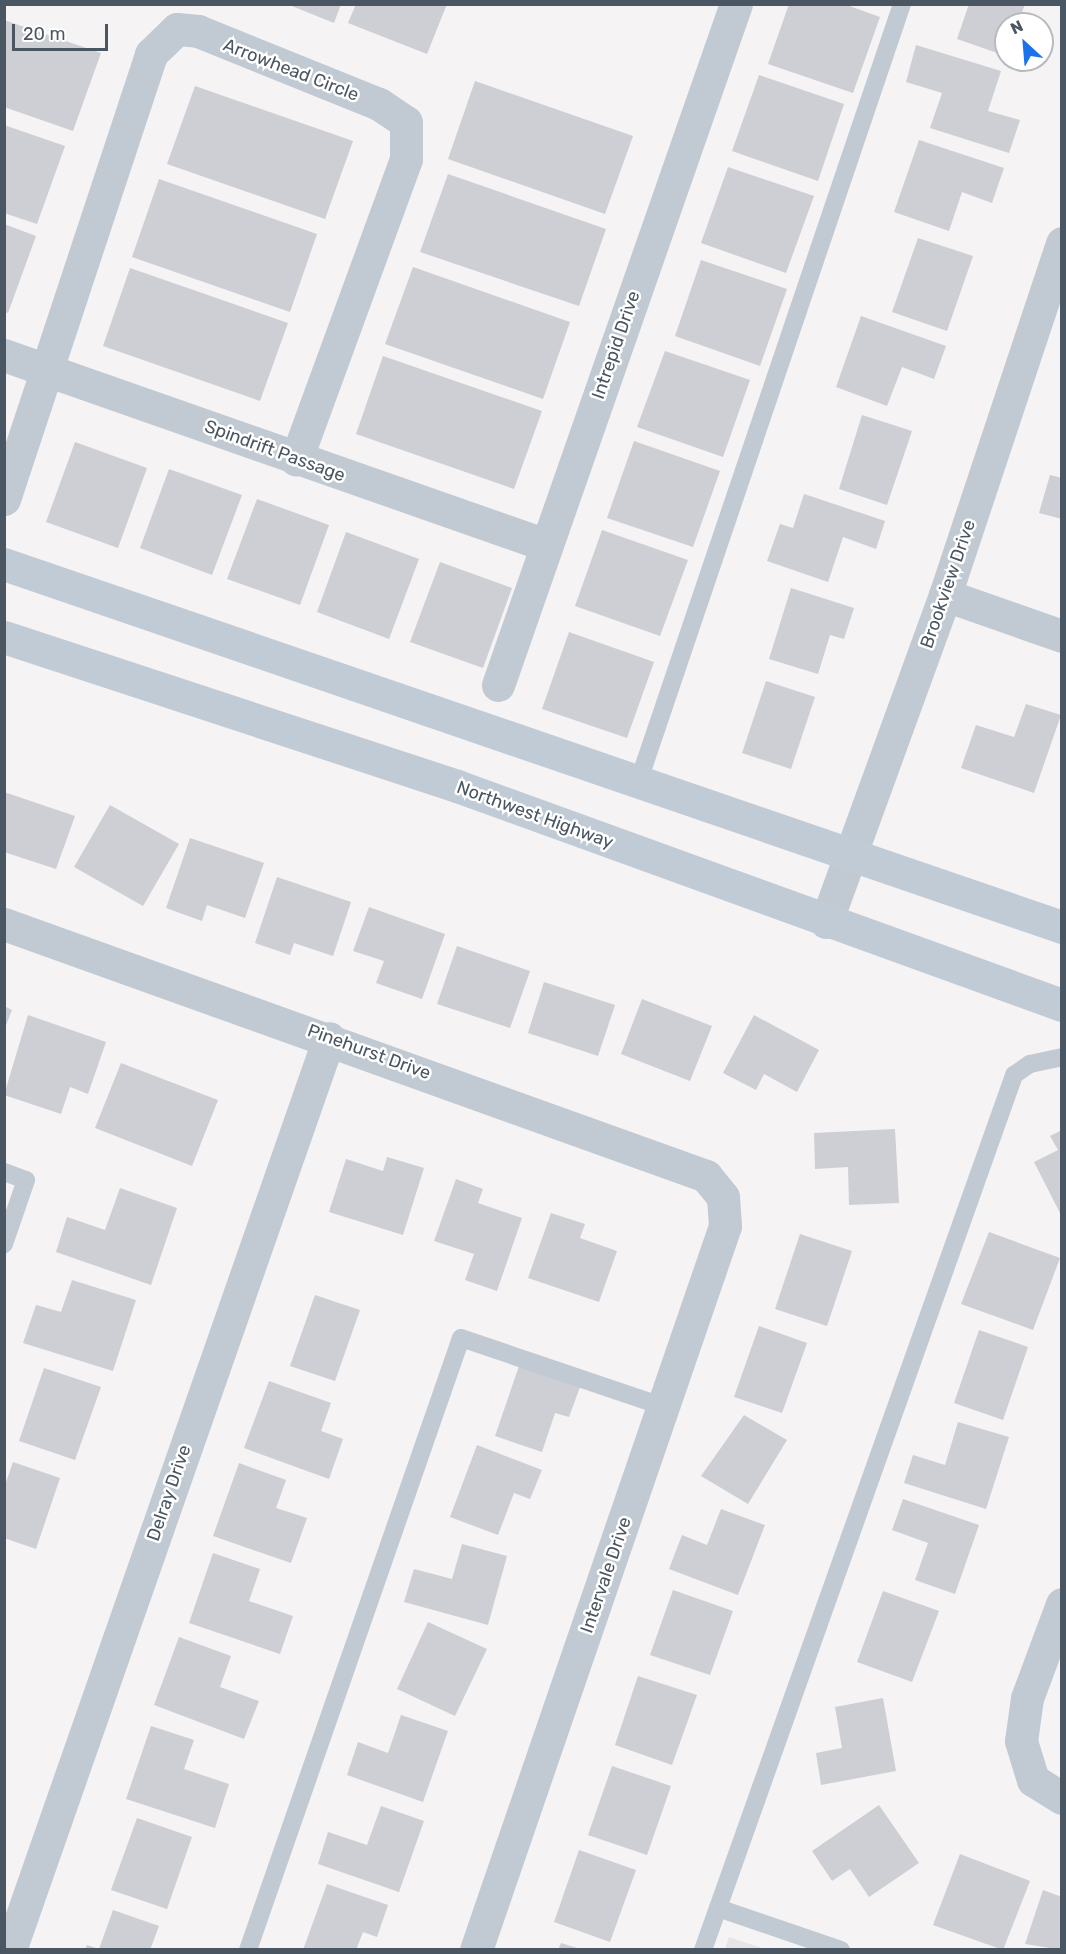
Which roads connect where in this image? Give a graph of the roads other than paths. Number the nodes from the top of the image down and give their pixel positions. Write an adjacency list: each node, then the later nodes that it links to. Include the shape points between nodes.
1 (736, 4): 8 (street, Intrepid Drive)
2 (902, 4): 14 (lane)
3 (1062, 243): 10 (street, Brookview Drive)
4 (4, 355): 5 (street, Spindrift Passage)
5 (48, 369): 6 (street, Spindrift Passage); 6 (street, Arrowhead Circle, via 151,54 168,33 198,31 379,104 406,122 406,159); 7 (street, Arrowhead Circle)
6 (296, 459): 8 (street, Spindrift Passage)
7 (4, 500)
8 (546, 545): 13 (street, Intrepid Drive)
9 (4, 564): 14 (main road)
10 (945, 595): 11 (street); 15 (street, Brookview Drive)
11 (1062, 636)
12 (4, 637): 16 (main road, Northwest Highway, via 457,786)
13 (498, 685)
14 (638, 783): 15 (main road)
15 (854, 854): 16 (street, Brookview Drive); 18 (main road)
16 (826, 922): 19 (main road, Northwest Highway)
17 (4, 924): 20 (street, Pinehurst Drive)
18 (1062, 927)
19 (1062, 1005)
20 (329, 1038): 23 (street, Pinehurst Drive, via 706,1176); 29 (street, Delray Drive)
21 (1062, 1057): 28 (lane, via 1030,1064 1014,1075)
22 (4, 1172): 24 (lane, via 26,1180)
23 (723, 1197): 25 (street, Intervale Drive, via 725,1226)
24 (4, 1244)
25 (665, 1407): 30 (lane, via 461,1338); 31 (street, Intervale Drive)
26 (1062, 1604): 27 (street, via 1027,1698 1021,1741 1033,1780)
27 (1062, 1798)
28 (718, 1908): 32 (lane); 33 (lane)
29 (10, 1950)
30 (248, 1950)
31 (476, 1950)
32 (703, 1950)
33 (841, 1950)

